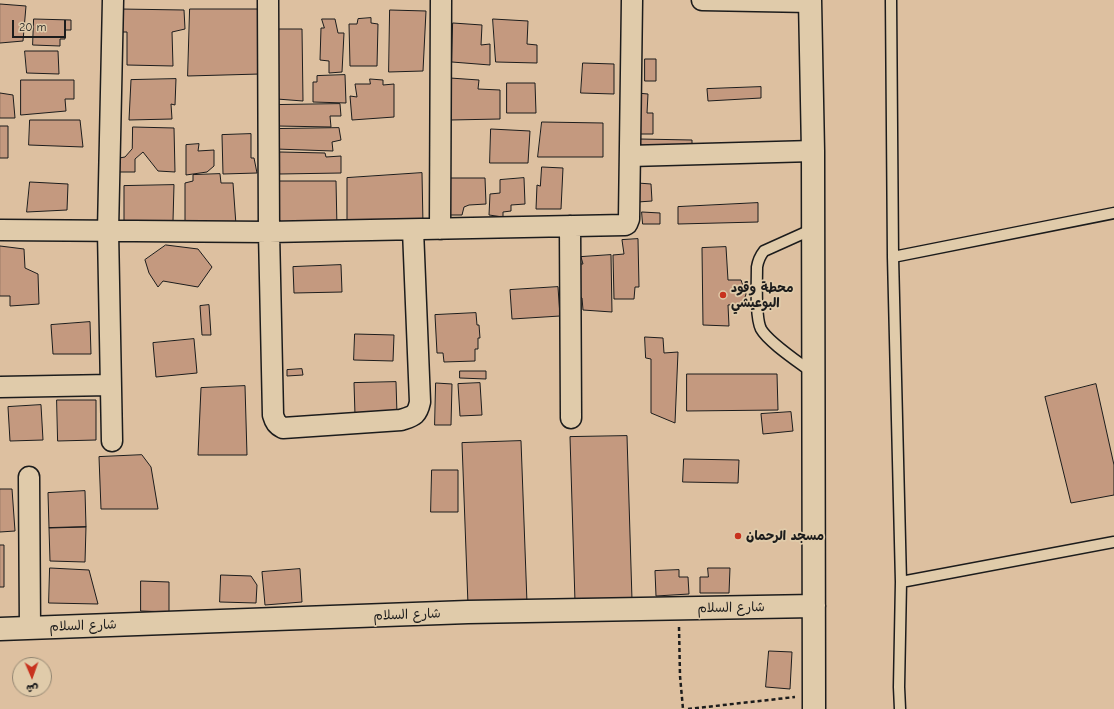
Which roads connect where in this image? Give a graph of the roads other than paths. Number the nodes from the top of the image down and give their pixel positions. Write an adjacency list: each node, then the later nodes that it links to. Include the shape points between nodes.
1 (113, 0): 16 (street)
2 (268, 0): 17 (street)
3 (441, 0): 12 (street)
4 (632, 0): 9 (street)
5 (702, 0): 7 (street)
6 (891, 0): 18 (lane)
7 (810, 1): 8 (main road)
8 (813, 151): 9 (street); 13 (main road)
9 (630, 156): 11 (street, via 627,224)
10 (1114, 213): 18 (lane)
11 (570, 226): 12 (street); 22 (street)
12 (440, 229): 15 (street)
13 (813, 229): 19 (main road); 19 (lane, via 764,251 757,268 758,317 762,330 769,339)
14 (0, 230): 16 (street)
15 (413, 230): 17 (street); 17 (street, via 420,402 418,411 413,416 401,420 284,428 278,426 273,415)
16 (108, 231): 17 (street); 20 (street)
17 (269, 232)
18 (893, 257): 26 (lane)
19 (814, 374): 27 (main road)
20 (110, 384): 21 (street); 23 (street)
21 (0, 387)
22 (571, 418)
23 (112, 441)
24 (29, 477): 28 (street)
25 (1114, 542): 26 (lane)
26 (901, 582): 31 (lane)
27 (814, 606): 28 (main road, شارع السلام, via 468,612); 30 (main road)
28 (30, 628): 29 (main road, شارع السلام)
29 (0, 629)
30 (814, 702)
31 (900, 709)

